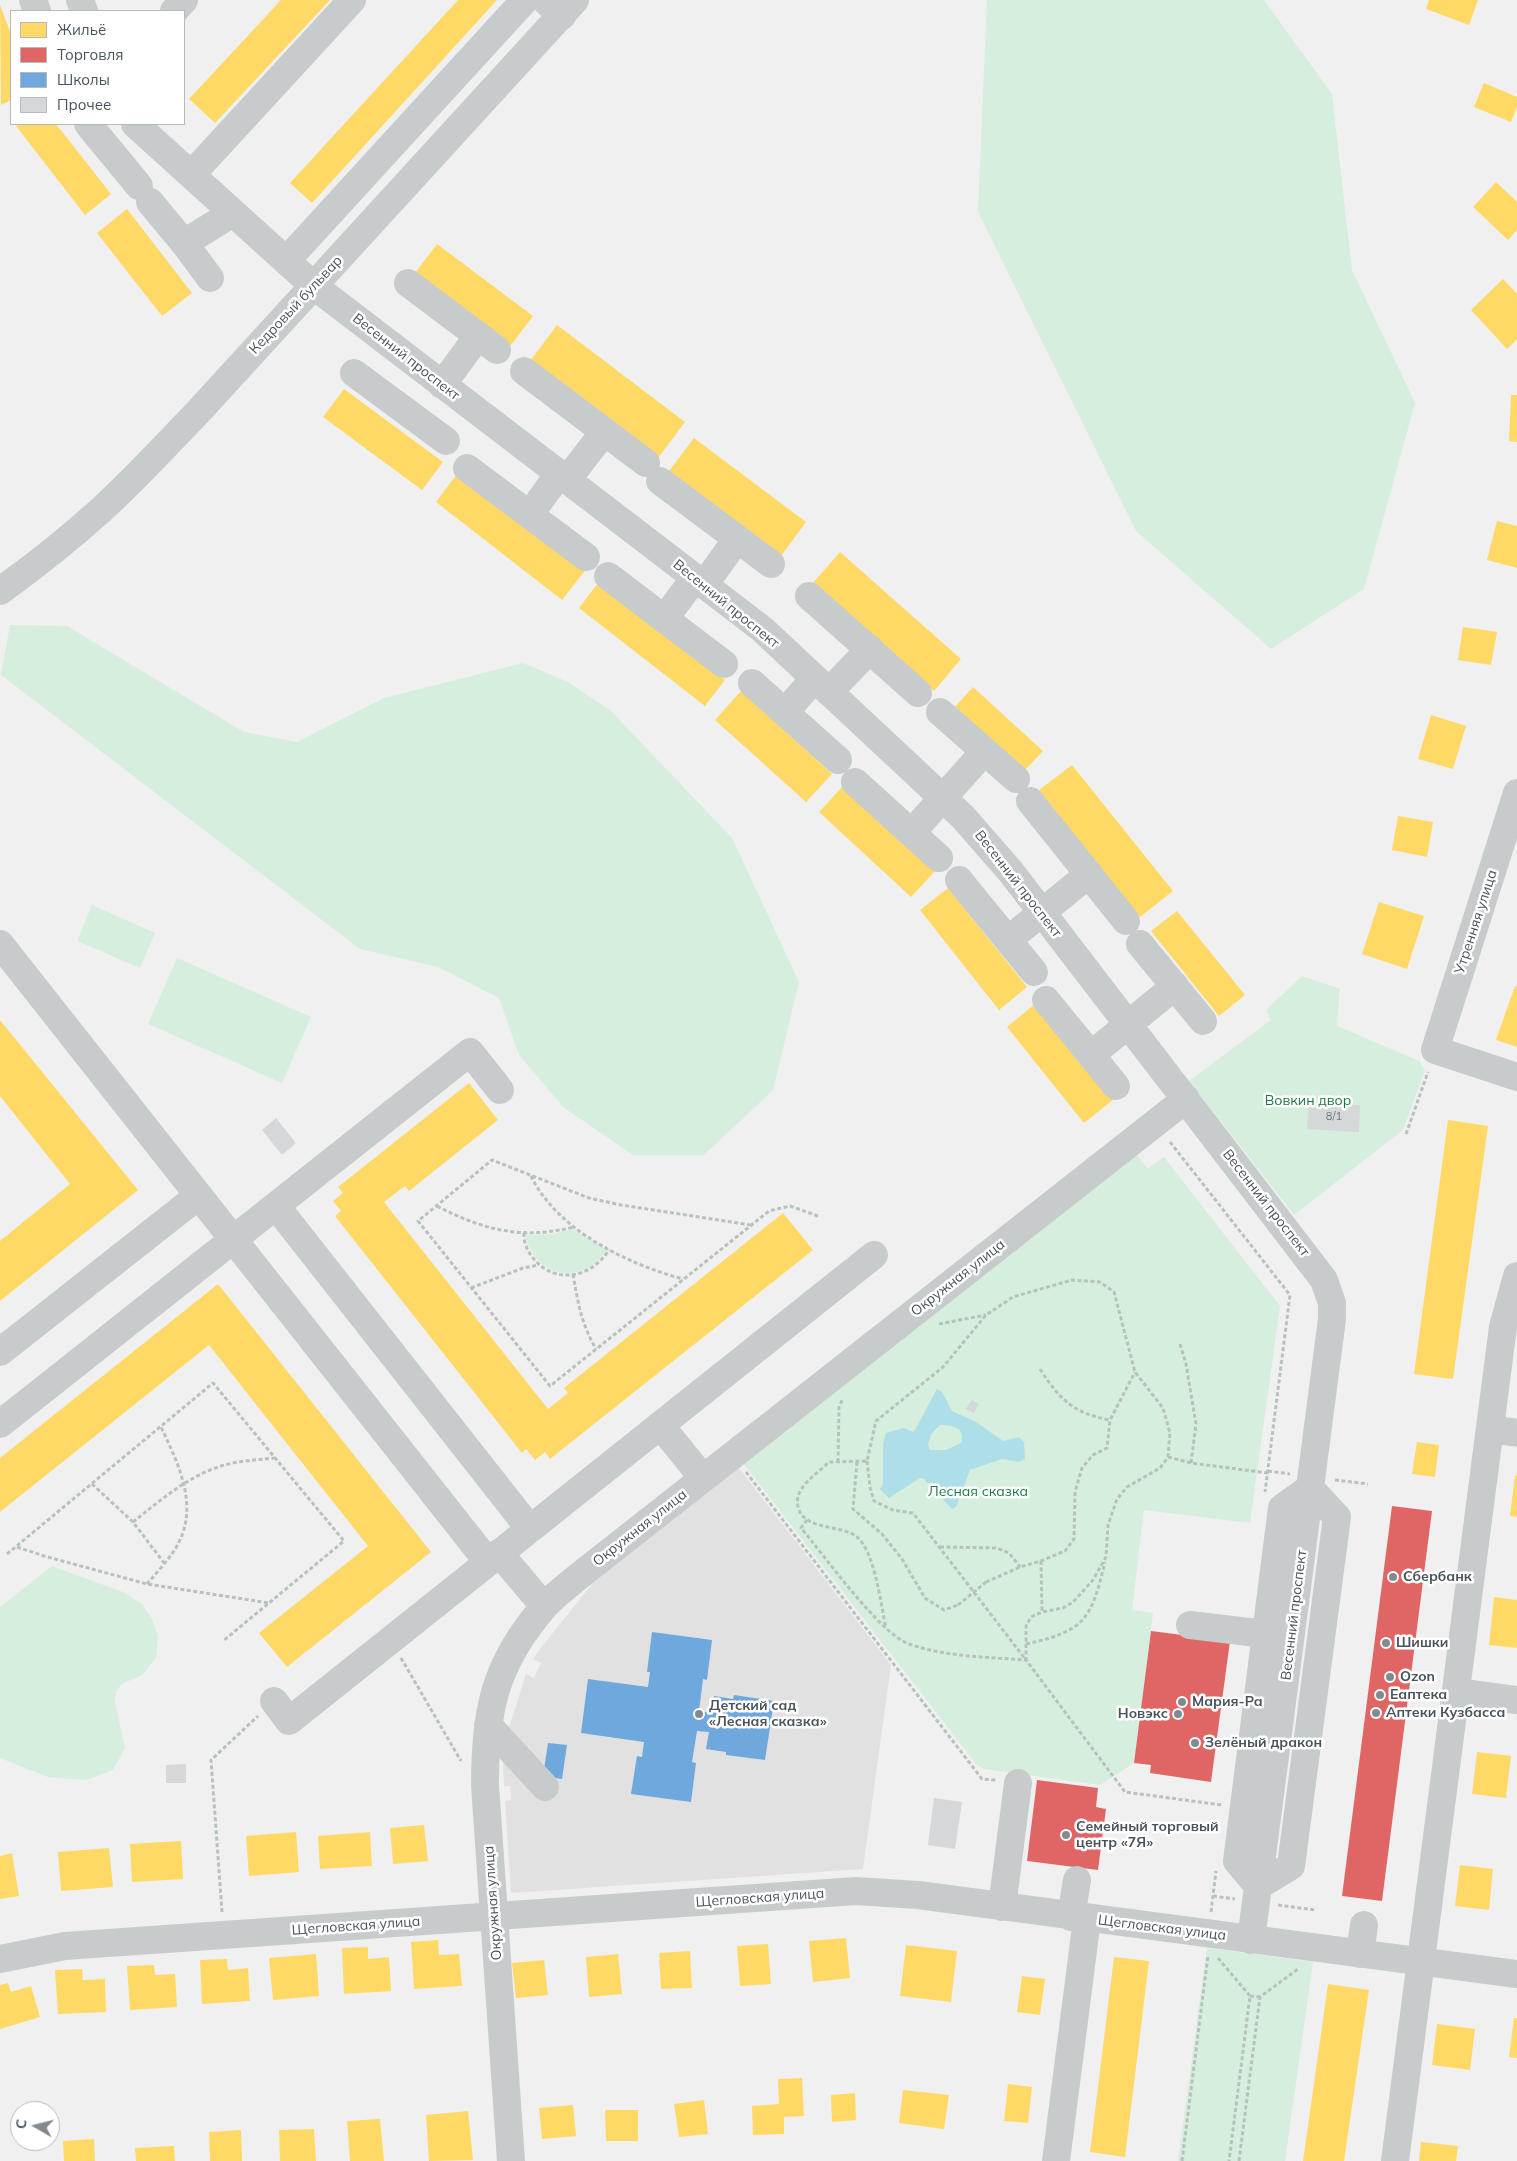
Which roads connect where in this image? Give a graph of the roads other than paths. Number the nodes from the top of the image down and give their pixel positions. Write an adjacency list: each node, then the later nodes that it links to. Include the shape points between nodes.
1 (184, 0): 4 (street)
2 (352, 0): 11 (street)
3 (551, 5): 5 (street); 6 (street, Кедровый бульвар)
4 (175, 10)
5 (436, 97): 6 (street); 14 (street)
6 (464, 123): 17 (street, Кедровый бульвар)
7 (89, 125): 10 (street)
8 (136, 125): 9 (street, Весенний проспект)
9 (154, 142): 10 (street); 11 (street, Весенний проспект)
10 (119, 161): 13 (street)
11 (191, 175): 12 (street, Весенний проспект)
12 (233, 213): 13 (street); 14 (street, Весенний проспект)
13 (184, 243): 15 (street)
14 (286, 261): 17 (street, Весенний проспект)
15 (210, 278)
16 (408, 283): 21 (street, via 488,343)
17 (314, 286): 18 (street, Весенний проспект); 33 (street, Кедровый бульвар, via 108,504)
18 (420, 368): 21 (street, Весенний проспект); 22 (street)
19 (524, 371): 23 (street)
20 (354, 373): 22 (street)
21 (442, 385): 26 (street, Весенний проспект)
22 (394, 403): 24 (street)
23 (604, 432): 26 (street); 28 (street)
24 (446, 441)
25 (467, 468): 27 (street)
26 (563, 477): 27 (street); 32 (street, Весенний проспект)
27 (530, 514): 29 (street)
28 (737, 539): 30 (street); 32 (street)
29 (586, 557)
30 (771, 564)
31 (608, 576): 35 (street)
32 (699, 581): 35 (street); 39 (street, Весенний проспект, via 762,629)
33 (0, 591)
34 (809, 596): 36 (street)
35 (664, 618): 37 (street)
36 (870, 650): 39 (street); 40 (street)
37 (724, 664)
38 (752, 683): 41 (street)
39 (822, 686): 41 (street); 47 (street, Весенний проспект)
40 (918, 692)
41 (785, 712): 44 (street)
42 (940, 712): 43 (street)
43 (984, 752): 47 (street); 50 (street, via 1023,790)
44 (838, 760)
45 (856, 782): 48 (street)
46 (1517, 793): 63 (street, Утренняя улица, via 1436,1050)
47 (942, 798): 48 (street); 52 (street, Весенний проспект, via 978,832)
48 (912, 832): 49 (street)
49 (939, 858)
50 (1089, 874): 52 (street); 53 (street)
51 (959, 880): 54 (street)
52 (1041, 913): 54 (street); 61 (street, Весенний проспект)
53 (1126, 921)
54 (1008, 940): 57 (street)
55 (0, 944): 67 (street)
56 (1140, 944): 58 (street)
57 (1034, 972)
58 (1175, 986): 60 (street); 61 (street)
59 (1046, 1000): 62 (street)
60 (1203, 1021)
61 (1128, 1024): 62 (street); 66 (street, Весенний проспект)
62 (1091, 1055): 64 (street)
63 (1517, 1077)
64 (1116, 1086)
65 (500, 1090): 68 (street, via 470,1052)
66 (1186, 1099): 77 (street, Окружная улица); 78 (street, Весенний проспект, via 1315,1266 1329,1292 1332,1319)
67 (198, 1196): 69 (street); 72 (street)
68 (276, 1206): 69 (street); 79 (street)
69 (232, 1240): 73 (street); 80 (street)
70 (874, 1255): 74 (street)
71 (1517, 1276): 75 (street, via 1503,1327)
72 (0, 1352)
73 (0, 1424)
74 (660, 1425): 77 (street); 79 (street)
75 (1490, 1429): 76 (street); 87 (street)
76 (1517, 1433)
77 (704, 1478): 83 (street, Окружная улица)
78 (1310, 1488): 81 (street, Весенний проспект); 82 (street, via 1337,1517)
79 (530, 1529): 80 (street)
80 (494, 1558): 83 (street); 89 (street, via 289,1721)
81 (1288, 1566): 82 (street); 85 (street, Весенний проспект)
82 (1330, 1570): 86 (street)
83 (544, 1606): 92 (street, Окружная улица, via 512,1651 502,1672 491,1704)
84 (1190, 1625): 85 (street)
85 (1279, 1636): 86 (street); 90 (street, Весенний проспект)
86 (1321, 1641): 91 (street)
87 (1456, 1692): 88 (street); 106 (street)
88 (1517, 1700)
89 (274, 1701)
90 (1268, 1713): 91 (street); 95 (street, Весенний проспект)
91 (1311, 1716): 96 (street)
92 (488, 1726): 94 (street); 100 (street, Окружная улица, via 486,1785)
93 (1018, 1783): 99 (street)
94 (544, 1787)
95 (1259, 1787): 96 (street); 98 (street, Весенний проспект)
96 (1301, 1790): 98 (street, via 1291,1866)
97 (1077, 1880): 101 (street)
98 (1258, 1886): 103 (street, Весенний проспект)
99 (1002, 1907): 100 (street, Щегловская улица, via 910,1894 856,1891); 101 (street, Щегловская улица)
100 (494, 1916): 105 (street, Щегловская улица, via 65,1946); 108 (street, Окружная улица)
101 (1079, 1918): 103 (street, Щегловская улица, via 1208,1941); 109 (street)
102 (1364, 1925): 104 (street)
103 (1251, 1940): 104 (street, Щегловская улица)
104 (1360, 1954): 106 (street, Щегловская улица)
105 (0, 1959)
106 (1421, 1962): 107 (street, Щегловская улица); 110 (street)
107 (1517, 1974)
108 (511, 2161)
109 (1056, 2161)
110 (1395, 2161)

